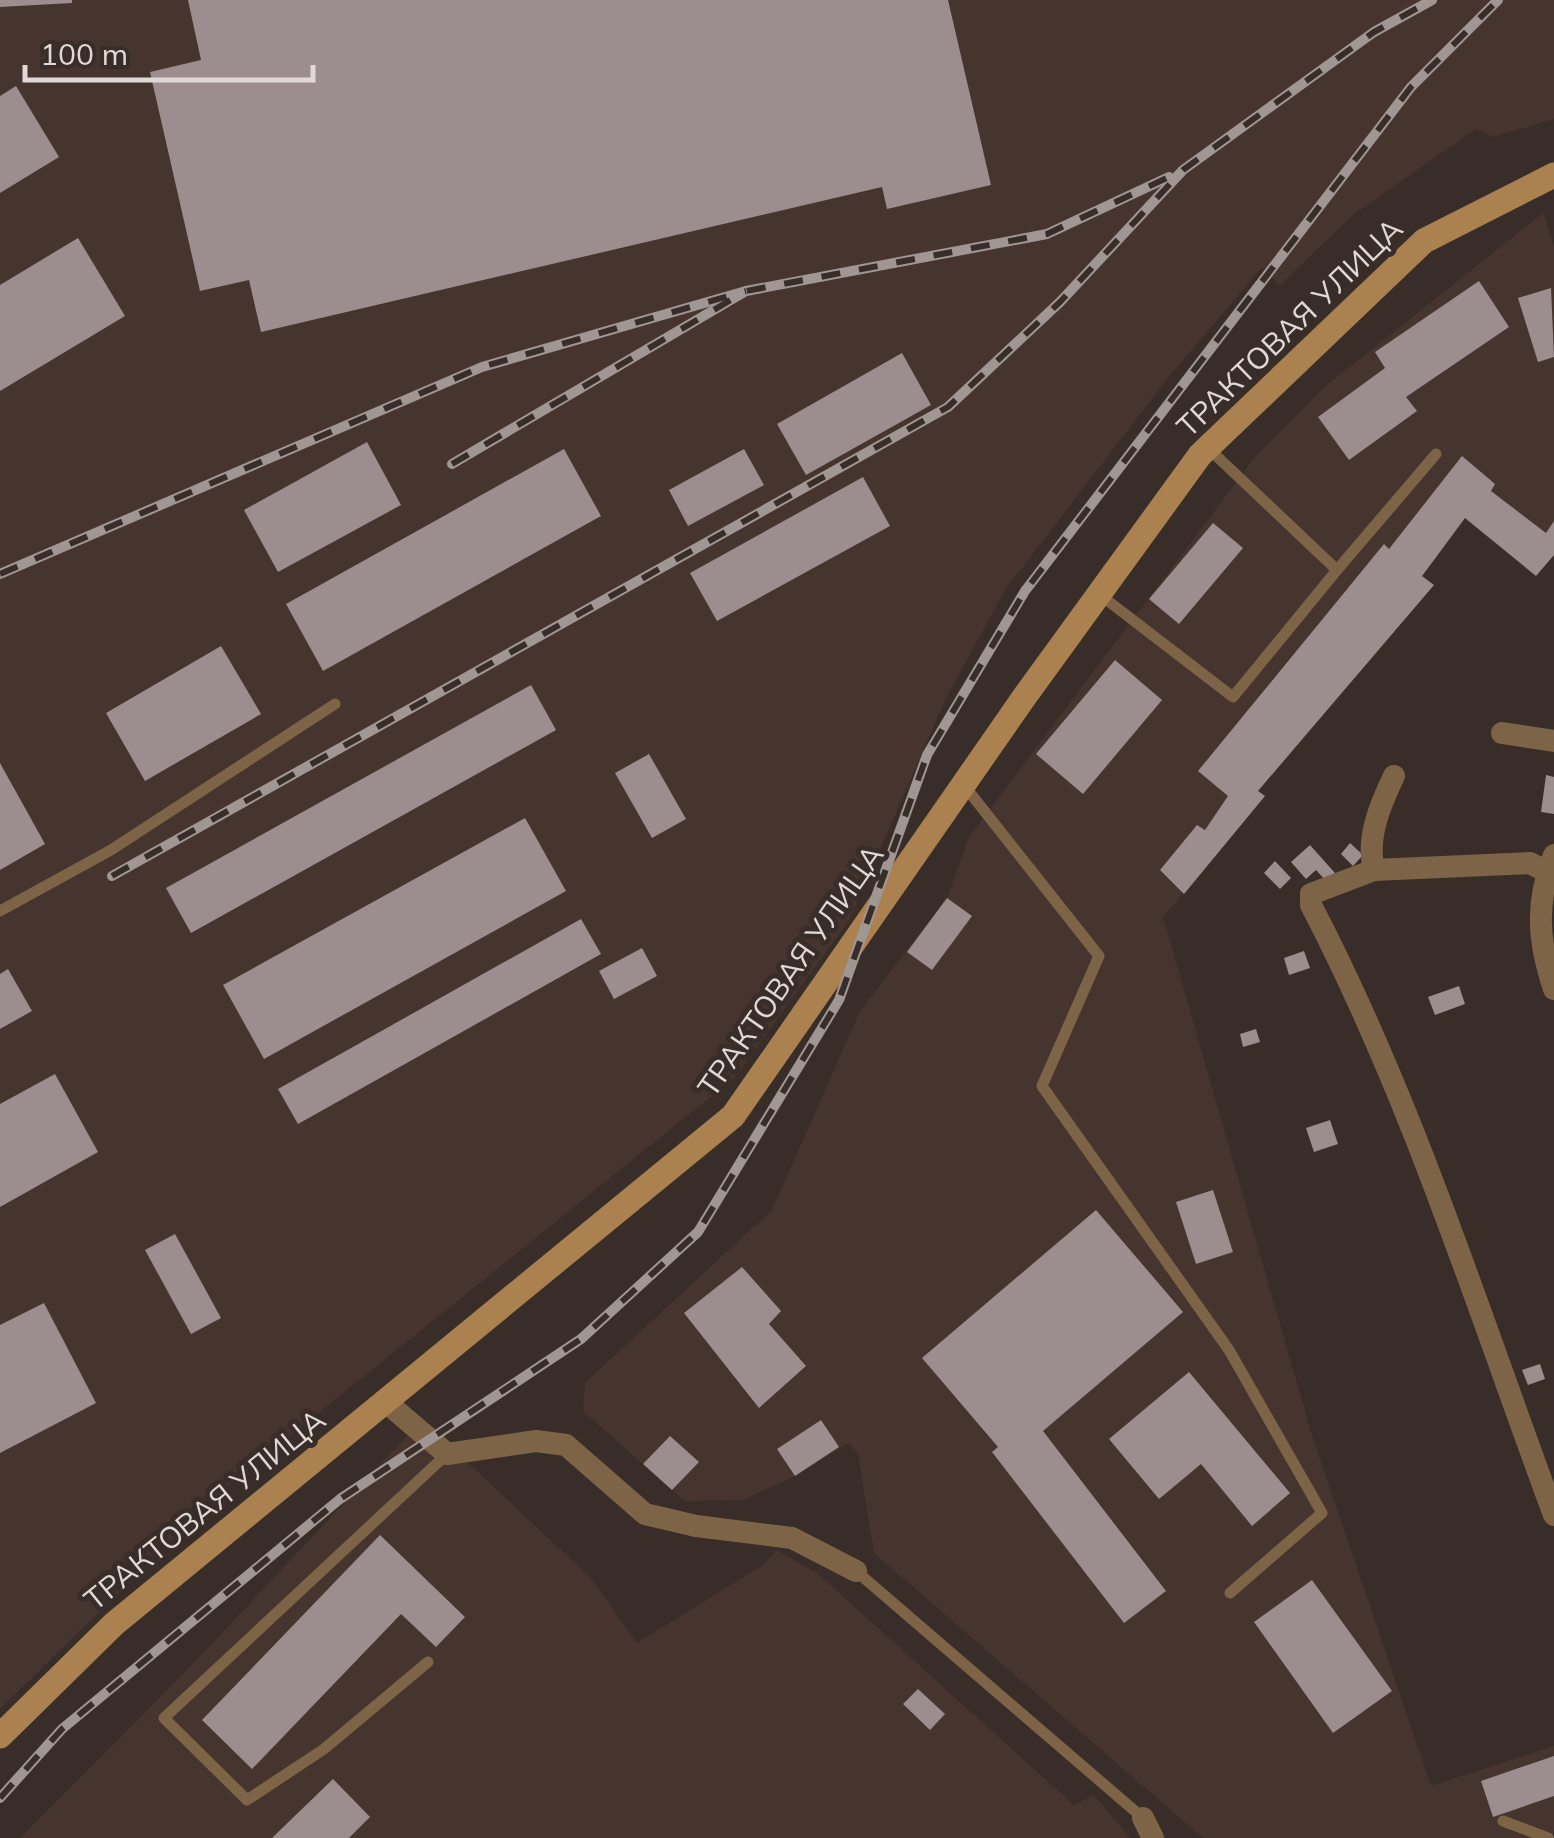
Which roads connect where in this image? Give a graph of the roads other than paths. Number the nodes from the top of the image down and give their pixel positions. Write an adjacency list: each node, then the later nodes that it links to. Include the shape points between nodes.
1 (1554, 175): 2 (main road, ТРАКТОВАЯ УЛИЦА, via 1424,242)
2 (1208, 448): 4 (lane); 5 (main road, ТРАКТОВАЯ УЛИЦА)
3 (1436, 454): 4 (lane)
4 (1337, 570): 5 (lane, via 1232,697)
5 (1098, 594): 10 (main road, ТРАКТОВАЯ УЛИЦА)
6 (335, 704): 13 (lane, via 111,850)
7 (1502, 734): 8 (street)
8 (1554, 741)
9 (1394, 776): 12 (street, via 1370,851)
10 (962, 784): 15 (main road, ТРАКТОВАЯ УЛИЦА, via 734,1116); 19 (lane, via 1099,956 1042,1086 1229,1350 1322,1513)
11 (1551, 863): 12 (street); 14 (street, via 1537,914)
12 (1374, 870): 17 (street, via 1320,888 1311,894 1311,905 1346,972 1424,1162)
13 (0, 911)
14 (1554, 989)
15 (387, 1403): 16 (street); 21 (main road, ТРАКТОВАЯ УЛИЦА, via 114,1624)
16 (448, 1454): 18 (street, via 536,1442 566,1446 645,1514 792,1538); 20 (lane, via 164,1718 246,1800 324,1749)
17 (1554, 1514)
18 (856, 1571): 23 (lane)
19 (1230, 1593)
20 (428, 1662)
21 (0, 1736)
22 (1504, 1821): 24 (lane)
23 (1148, 1828)
24 (1548, 1838)

